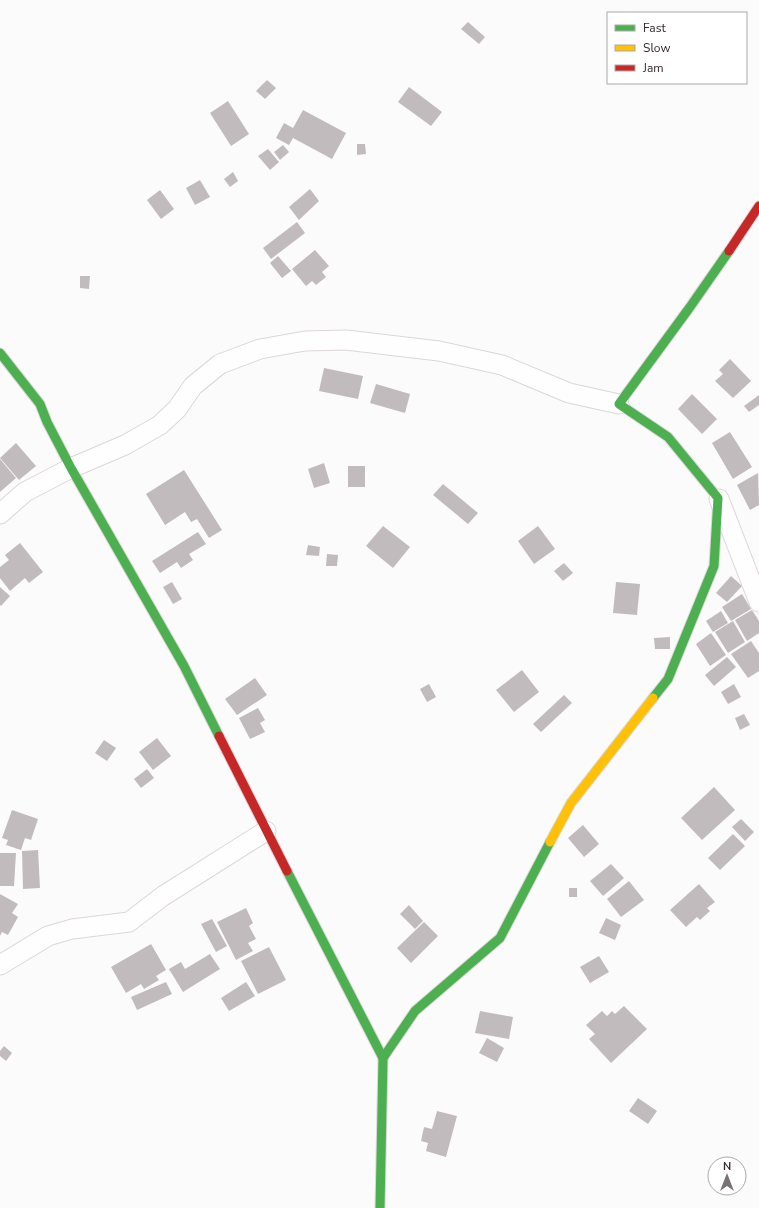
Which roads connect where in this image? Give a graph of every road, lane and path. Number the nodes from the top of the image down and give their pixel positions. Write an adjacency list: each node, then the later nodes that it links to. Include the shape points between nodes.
1 (759, 206): 3 (street)
2 (0, 353): 4 (street, via 40,404 46,422)
3 (619, 404): 4 (street, via 569,393 502,365 439,351 346,340 306,341 260,349 220,364 193,386 178,409 160,425 125,445); 5 (street, via 668,437)
4 (71, 468): 6 (street, via 25,492); 8 (street, via 184,666)
5 (718, 498): 7 (street); 10 (street, via 714,566 668,679 571,803 500,938 415,1011)
6 (0, 514)
7 (759, 602)
8 (266, 831): 9 (street, via 163,896 129,922 72,929 48,936); 10 (street)
9 (0, 965)
10 (383, 1058): 11 (street)
11 (380, 1208)

